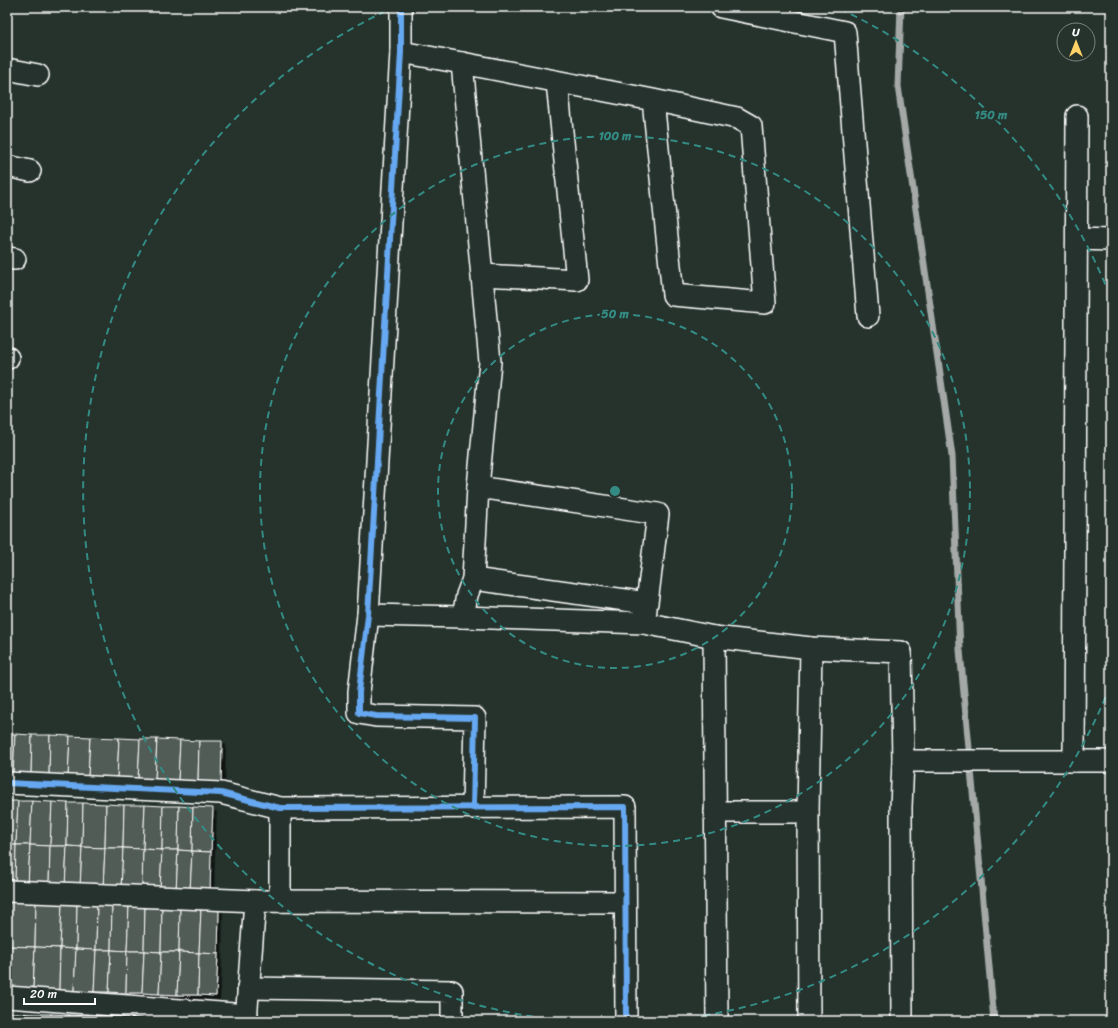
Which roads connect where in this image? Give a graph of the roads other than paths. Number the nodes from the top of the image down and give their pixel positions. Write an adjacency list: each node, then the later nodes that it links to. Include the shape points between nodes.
1 (401, 7): 3 (street)
2 (721, 7): 15 (street, via 844,32)
3 (401, 52): 4 (street); 19 (street)
4 (462, 63): 7 (street); 14 (street)
5 (7, 69): 6 (street)
6 (38, 75)
7 (557, 82): 8 (street); 14 (street, via 577,280)
8 (653, 100): 8 (street, via 673,295 765,303 751,126 737,118)
9 (1077, 116): 12 (street)
10 (7, 166): 11 (street)
11 (30, 171)
12 (1076, 239): 13 (street); 24 (street)
13 (1111, 240)
14 (483, 274): 16 (street, via 490,362)
15 (868, 316)
16 (478, 487): 17 (street); 18 (street, via 658,514)
17 (473, 578): 18 (street); 20 (street)
18 (647, 603): 21 (street)
19 (368, 615): 20 (street); 29 (street, via 359,714 475,718)
20 (463, 617): 21 (street)
21 (644, 623): 22 (street)
22 (714, 637): 23 (street); 30 (street)
23 (811, 648): 25 (street, via 901,652); 31 (street)
24 (1074, 760): 25 (street); 26 (street)
25 (903, 761): 43 (street)
26 (1111, 761)
27 (7, 783): 28 (street, via 221,793)
28 (280, 808): 29 (street); 34 (street)
29 (473, 808): 35 (street, via 625,807)
30 (715, 812): 31 (street); 41 (street)
31 (808, 812): 42 (street)
32 (7, 891): 33 (street)
33 (255, 901): 34 (street); 36 (street)
34 (280, 901): 35 (street)
35 (626, 902): 40 (street)
36 (248, 988): 38 (street); 39 (street, via 452,991)
37 (7, 998): 38 (street)
38 (246, 1018)
39 (452, 1021)
40 (626, 1021)
41 (717, 1021)
42 (809, 1021)
43 (902, 1021)

